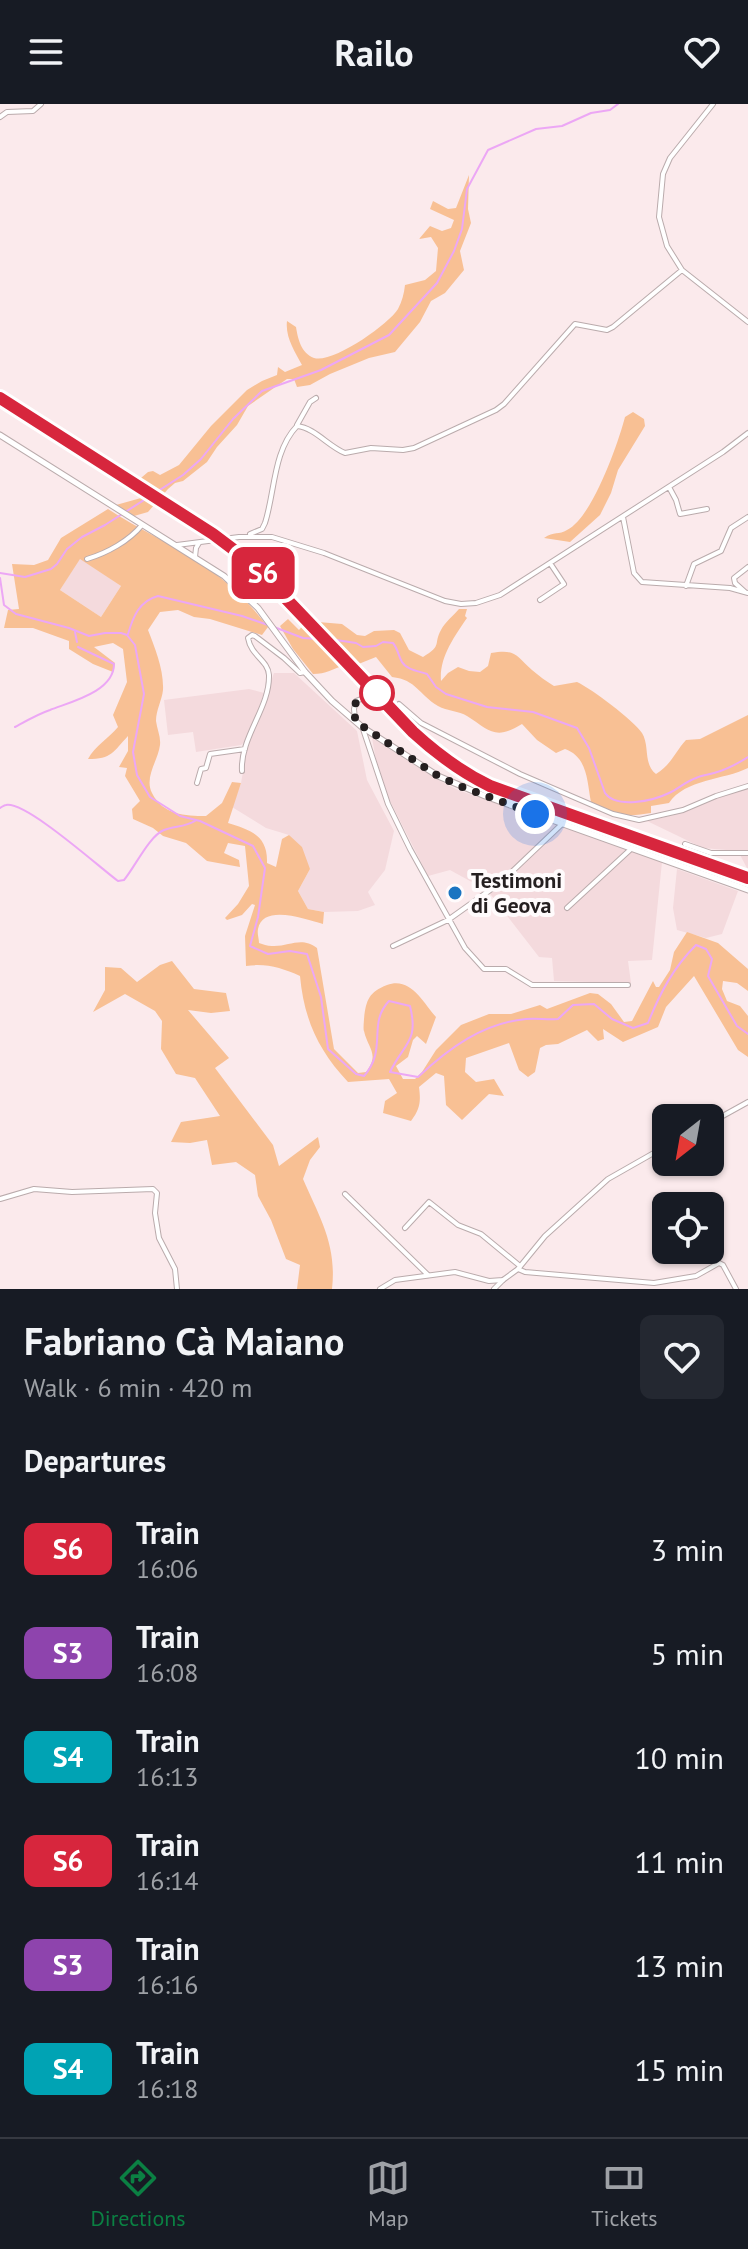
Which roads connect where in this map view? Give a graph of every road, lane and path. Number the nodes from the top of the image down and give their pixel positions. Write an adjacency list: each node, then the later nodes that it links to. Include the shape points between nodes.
1 (41, 104): 3 (street, via 33,111)
2 (713, 104): 4 (street, via 663,174 662,233)
3 (0, 117)
4 (682, 270): 5 (street); 7 (street, via 613,327 575,324 496,410 414,448 345,453)
5 (748, 322)
6 (316, 398): 7 (street)
7 (297, 426): 15 (street, via 281,454 265,523)
8 (748, 433): 10 (street)
9 (0, 435): 14 (main road)
10 (669, 487): 11 (street, via 680,514); 12 (street)
11 (707, 509)
12 (623, 517): 21 (street); 23 (street, via 637,579)
13 (748, 517): 23 (street, via 731,528 721,551 694,564)
14 (142, 525): 17 (main road); 20 (street)
15 (244, 537): 16 (street); 21 (street, via 295,543 461,604 500,595)
16 (200, 542): 17 (street); 18 (street); 19 (street)
17 (177, 545): 18 (main road)
18 (185, 550): 19 (main road)
19 (195, 557): 26 (main road, via 258,608)
20 (87, 559)
21 (550, 563): 25 (street, via 564,584)
22 (748, 567): 24 (street, via 734,578)
23 (686, 586): 24 (street)
24 (746, 593)
25 (540, 600)
26 (305, 672): 29 (main road); 31 (street, via 250,635 248,642 269,672)
27 (373, 701): 29 (street, via 356,701)
28 (399, 704): 34 (street, via 421,723 463,745 613,814 639,820)
29 (356, 722): 30 (main road)
30 (362, 727): 35 (main road, via 438,776); 41 (street, via 388,804)
31 (245, 749): 32 (street); 33 (street, via 210,754)
32 (242, 771)
33 (197, 783)
34 (748, 786)
35 (562, 824): 37 (main road); 41 (street, via 500,883)
36 (685, 844): 38 (street, via 711,853)
37 (632, 848): 39 (main road); 40 (street)
38 (748, 853)
39 (748, 890)
40 (567, 908)
41 (448, 920): 42 (street); 43 (street, via 484,969 506,969 532,985)
42 (393, 946)
43 (628, 985)
44 (748, 1102): 45 (street)
45 (724, 1115)
46 (652, 1154): 50 (street, via 608,1179 545,1236)
47 (345, 1194): 51 (street)
48 (0, 1199): 53 (street, via 42,1189 153,1189 159,1238 175,1269)
49 (405, 1228): 50 (street, via 429,1202 458,1225 481,1234)
50 (519, 1268): 52 (street); 56 (street, via 654,1283 696,1276 719,1263)
51 (428, 1275): 52 (street, via 455,1272); 54 (street, via 395,1280)
52 (503, 1280): 55 (street)
53 (177, 1289)
54 (380, 1289)
55 (494, 1289)
56 (736, 1289)

